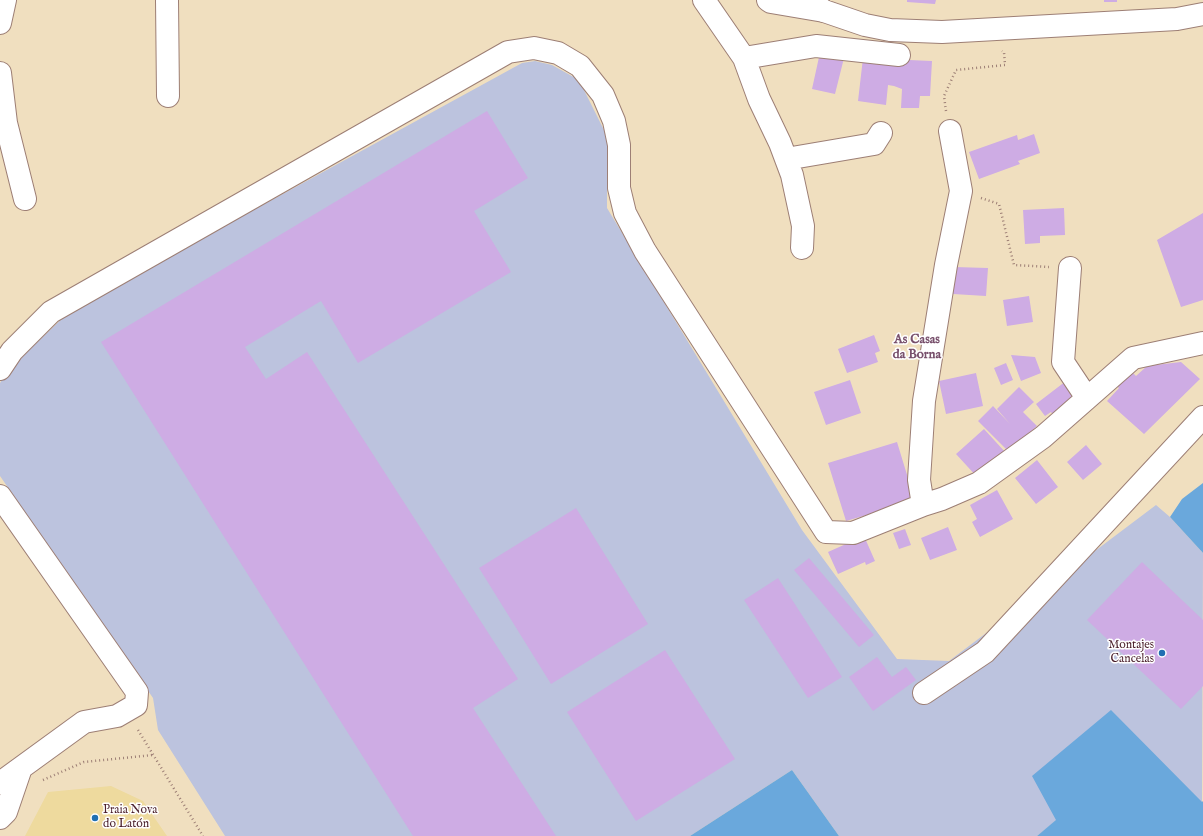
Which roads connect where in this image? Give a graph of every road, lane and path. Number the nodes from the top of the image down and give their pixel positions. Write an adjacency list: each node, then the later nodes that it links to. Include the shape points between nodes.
1 (5, 0): 7 (street)
2 (166, 0): 12 (street)
3 (704, 0): 10 (street)
4 (768, 0): 5 (street)
5 (816, 6): 6 (street, via 865,25 890,30 942,32 1177,19)
6 (1203, 14)
7 (0, 23)
8 (999, 50): 13 (path, via 1004,52 1005,65 956,70 944,96)
9 (899, 55): 10 (street, via 816,46)
10 (744, 58): 15 (street)
11 (0, 73): 17 (street, via 6,123)
12 (168, 96)
13 (950, 131): 16 (street)
14 (881, 133): 15 (street, via 874,144)
15 (786, 159): 18 (street, via 803,226)
16 (961, 191): 19 (path, via 999,204 1014,265); 25 (street, via 924,401 919,480)
17 (24, 199)
18 (802, 248)
19 (1070, 268): 22 (street, via 1063,362)
20 (1203, 343): 22 (street, via 1133,358)
21 (0, 369): 25 (street, via 12,351 51,312 508,52 534,48 558,53 580,66 602,95 614,121 618,139 619,188 625,213 645,251 826,532 853,533)
22 (1087, 398): 25 (street, via 1042,437 979,483)
23 (1203, 417): 26 (street, via 985,652)
24 (0, 496): 27 (street, via 137,692 136,705)
25 (922, 506)
26 (924, 693)
27 (126, 710): 28 (path); 29 (street, via 117,716 84,722)
28 (153, 755): 30 (path, via 84,762); 33 (path)
29 (21, 768): 31 (street); 32 (street, via 6,812)
30 (39, 782)
31 (0, 783)
32 (0, 818)
33 (203, 836)

